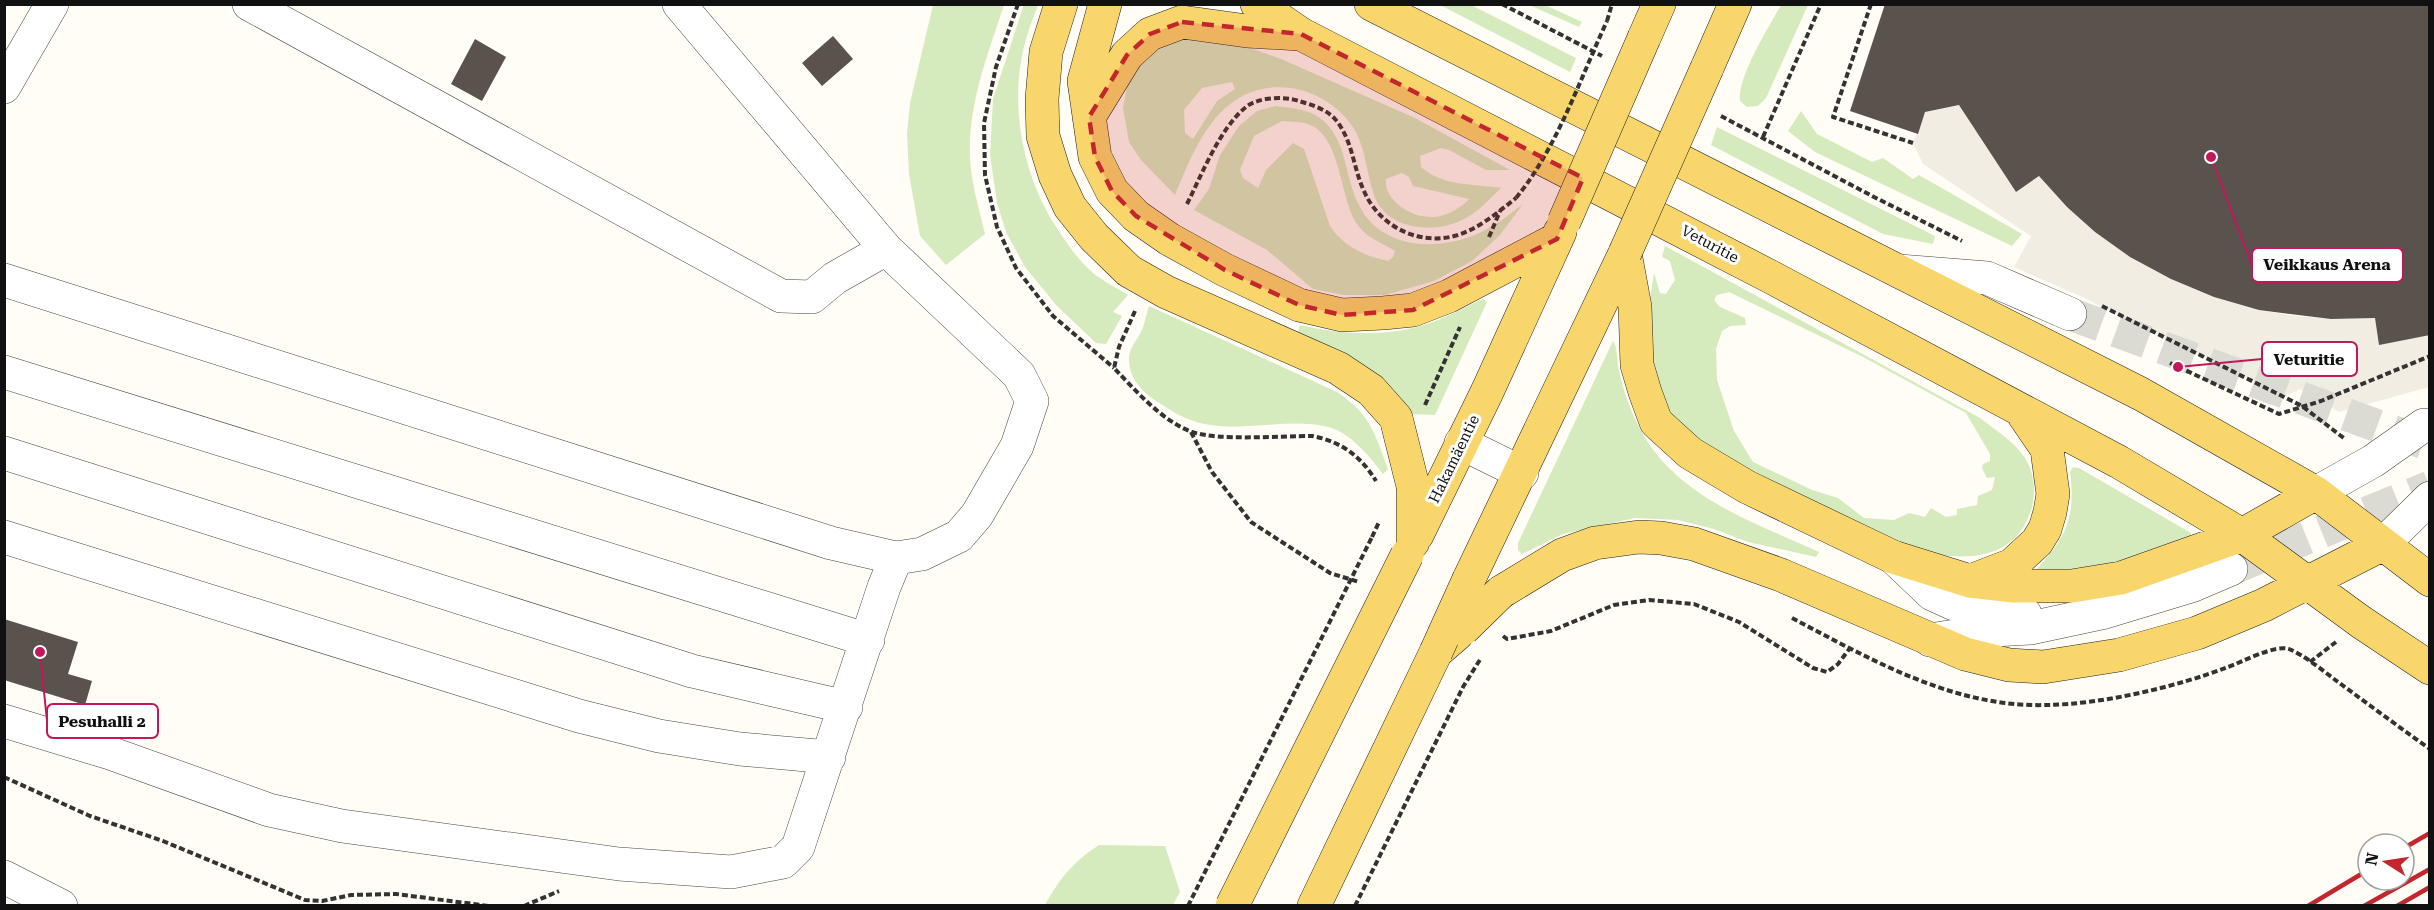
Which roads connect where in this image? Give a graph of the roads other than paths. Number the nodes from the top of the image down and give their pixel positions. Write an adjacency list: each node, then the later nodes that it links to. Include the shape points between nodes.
1 (52, 4): 11 (lane)
2 (249, 4): 14 (lane, via 781,296 812,297 835,278)
3 (679, 4): 14 (lane)
4 (1061, 4): 30 (main road, via 1046,52 1043,136 1070,207 1094,237 1130,271 1166,292 1338,368 1371,390 1396,418 1413,486)
5 (1105, 4): 12 (main road, via 1084,81)
6 (1257, 4): 10 (main road, Veturitie)
7 (1371, 4): 16 (main road)
8 (1659, 4): 13 (main road, Hakamäentie, bridge)
9 (1735, 4): 15 (main road, bridge)
10 (1301, 34): 12 (main road, via 1182,22 1149,34 1127,55); 20 (main road, Veturitie)
11 (4, 87)
12 (1089, 117): 13 (main road, via 1095,157 1112,191 1136,216 1225,270 1299,305 1342,315 1413,310 1449,296)
13 (1561, 230): 22 (main road, Hakamäentie)
14 (886, 249): 32 (lane, via 1019,375 1032,401 1017,446 977,515 959,536 922,554)
15 (1625, 253): 24 (main road); 31 (main road, via 1635,307 1637,365 1656,422 1690,453 1747,487)
16 (1899, 271): 18 (lane, via 1987,278); 25 (main road, via 2141,394)
17 (4, 280): 32 (lane, via 831,543)
18 (2084, 309)
19 (4, 372): 38 (lane)
20 (2018, 408): 27 (main road, Veturitie); 35 (main road, via 2047,449 2053,494 2050,512 2037,542 2012,565)
21 (2428, 430): 25 (lane)
22 (1461, 443): 24 (lane); 30 (main road, Hakamäentie)
23 (4, 453): 42 (lane, via 692,671)
24 (1522, 473): 40 (main road, bridge)
25 (2316, 493): 27 (main road); 29 (main road)
26 (2430, 498): 29 (lane)
27 (2242, 535): 35 (main road, via 2121,578 2072,586); 36 (main road, Veturitie)
28 (4, 537): 44 (lane, via 579,716 659,736)
29 (2383, 543): 34 (main road); 36 (main road)
30 (1410, 549): 47 (main road, Hakamäentie, bridge)
31 (1893, 557): 35 (main road); 37 (lane, via 1932,594 1954,604 2005,612)
32 (896, 558): 38 (lane)
33 (2231, 569): 37 (lane, via 2145,602)
34 (2430, 580)
35 (1970, 581)
36 (2308, 582): 39 (main road, via 2198,633 2129,653 2043,667 2008,665); 41 (main road, Veturitie)
37 (2078, 616): 39 (lane, via 2030,628)
38 (868, 640): 42 (lane)
39 (1930, 640): 40 (main road, bridge, via 1781,575 1694,544 1639,537 1595,543 1562,555 1501,592)
40 (1436, 652): 48 (main road)
41 (2430, 668)
42 (846, 707): 44 (lane)
43 (4, 722): 44 (lane, via 110,753 269,810 342,826 619,864 731,872 783,862 798,847)
44 (829, 757)
45 (4, 877): 46 (lane)
46 (61, 906)
47 (1232, 906)
48 (1314, 906)

